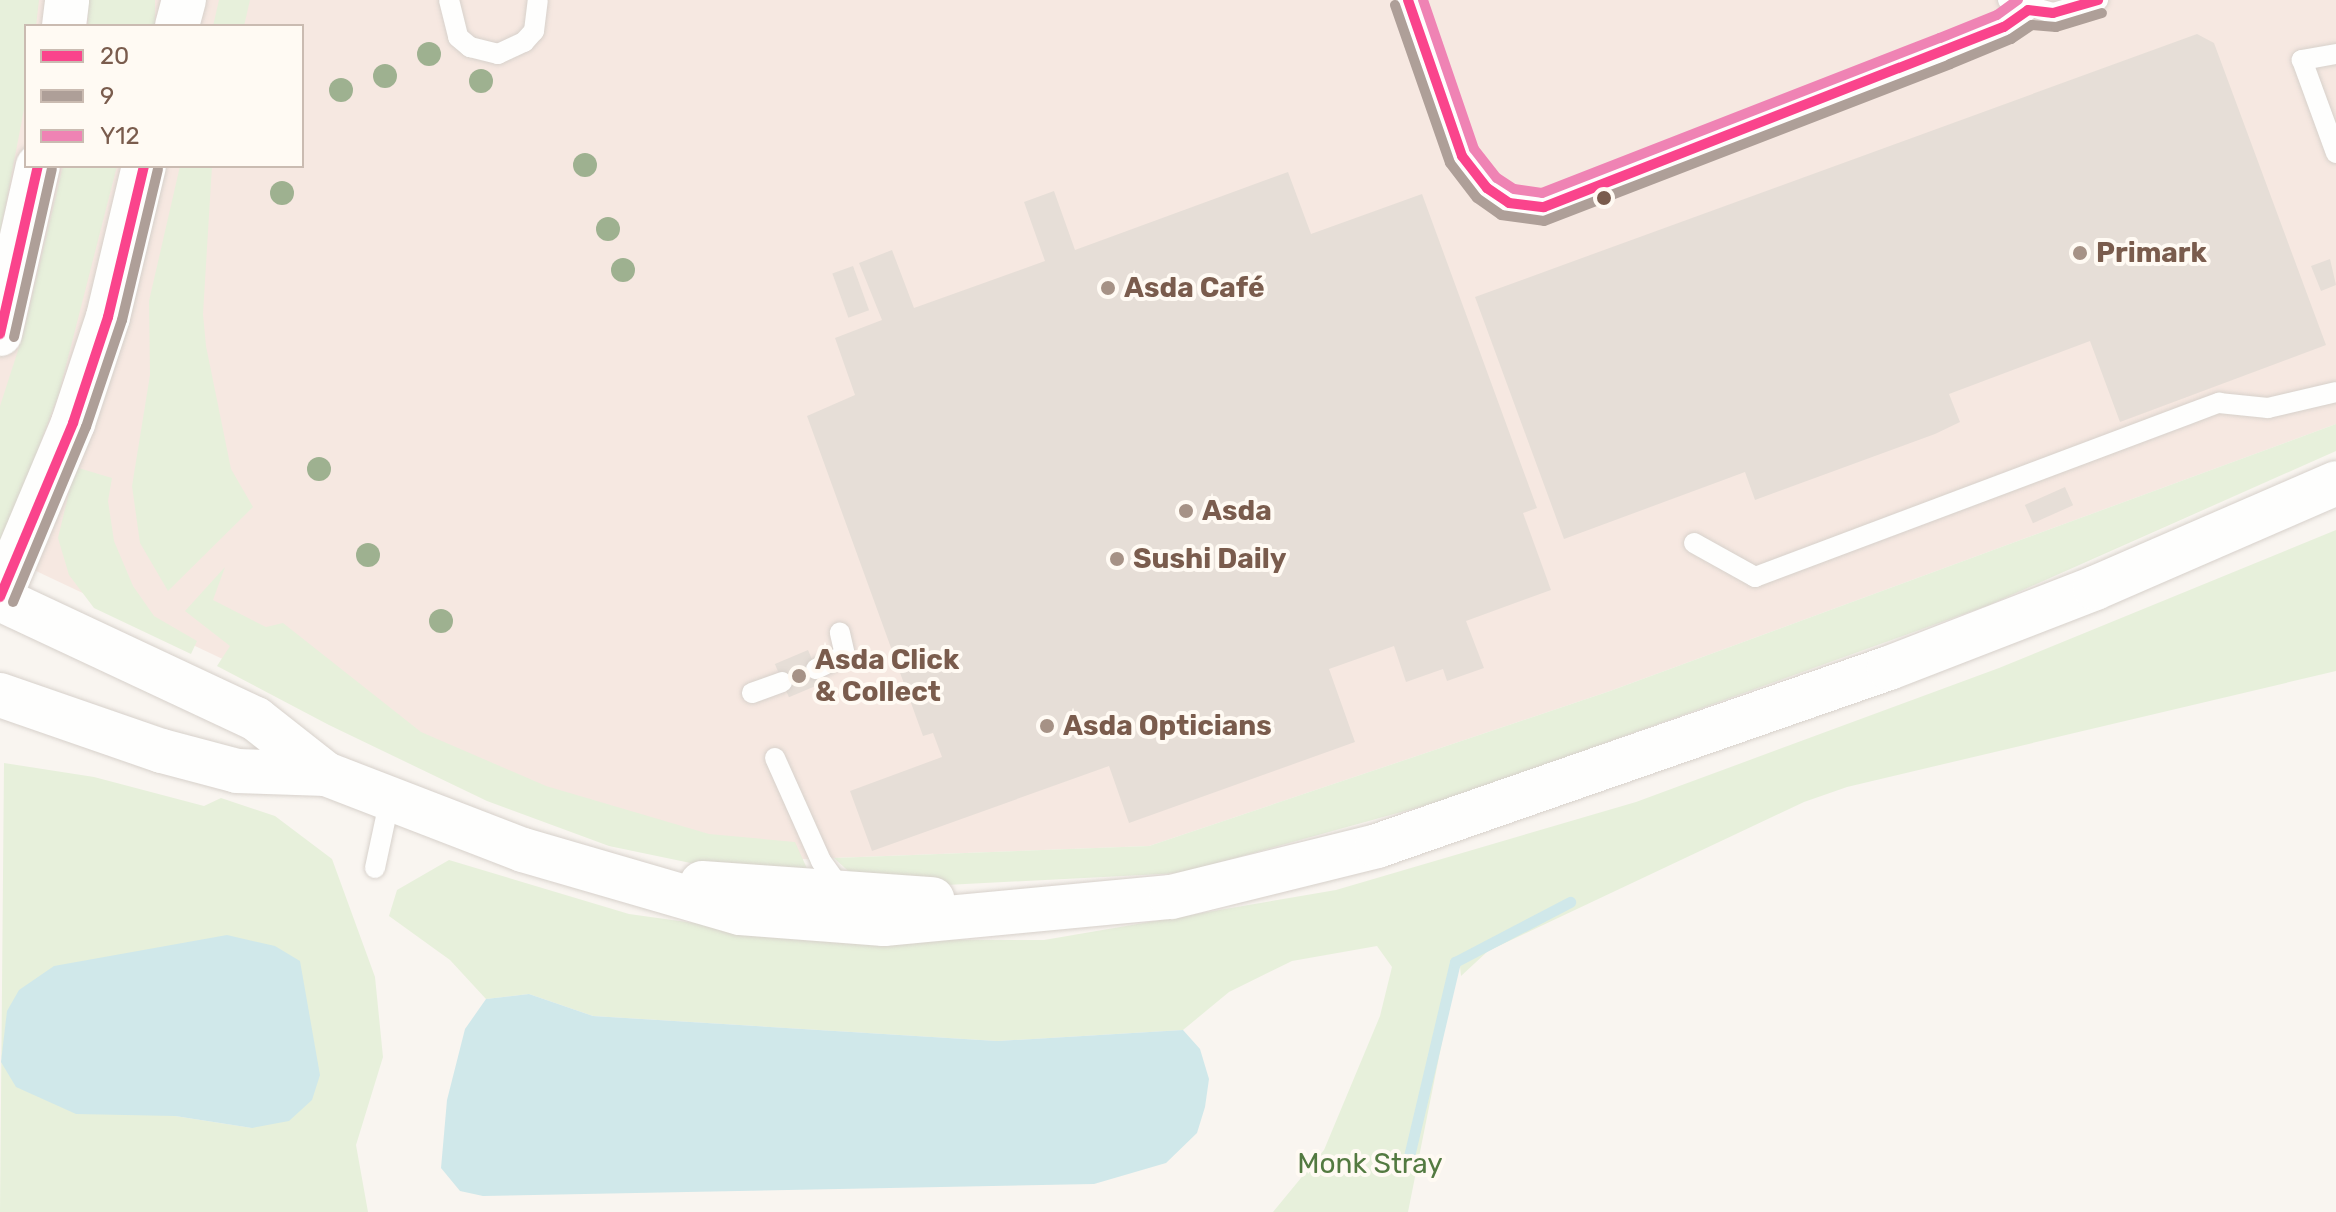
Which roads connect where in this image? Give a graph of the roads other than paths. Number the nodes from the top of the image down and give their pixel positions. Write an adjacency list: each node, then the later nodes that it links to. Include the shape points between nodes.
1 (67, 0): 9 (street)
2 (184, 0): 10 (street)
3 (449, 0): 4 (lane, via 458,37 483,52 498,54 534,31)
4 (538, 0)
5 (1408, 0): 8 (lane, via 1462,156 1487,188 1509,203 1544,207 2004,27)
6 (2008, 0): 8 (lane)
7 (2098, 0): 8 (lane, via 2053,13)
8 (2028, 10)
9 (64, 24)
10 (178, 24)
11 (2336, 54): 12 (lane, via 2302,60)
12 (2336, 153)
13 (38, 168): 15 (street)
14 (144, 168): 19 (street, via 108,317 73,423)
15 (0, 334)
16 (2336, 392): 18 (lane, via 2268,408 2219,403 1755,577)
17 (2336, 483): 31 (street, via 2095,588 1889,668 1434,828 1171,897)
18 (1694, 543)
19 (0, 598): 26 (street, via 256,719)
20 (840, 633): 21 (lane, via 845,655)
21 (816, 669)
22 (782, 682): 23 (lane)
23 (752, 693)
24 (0, 695): 26 (street, via 237,771)
25 (778, 763): 30 (lane, via 821,861)
26 (326, 774): 27 (street)
27 (390, 798): 28 (lane); 29 (street, via 523,850)
28 (375, 868)
29 (641, 883): 30 (street, via 744,883); 31 (street, via 740,913 823,922 884,924)
30 (843, 891): 31 (street)
31 (1030, 912)

